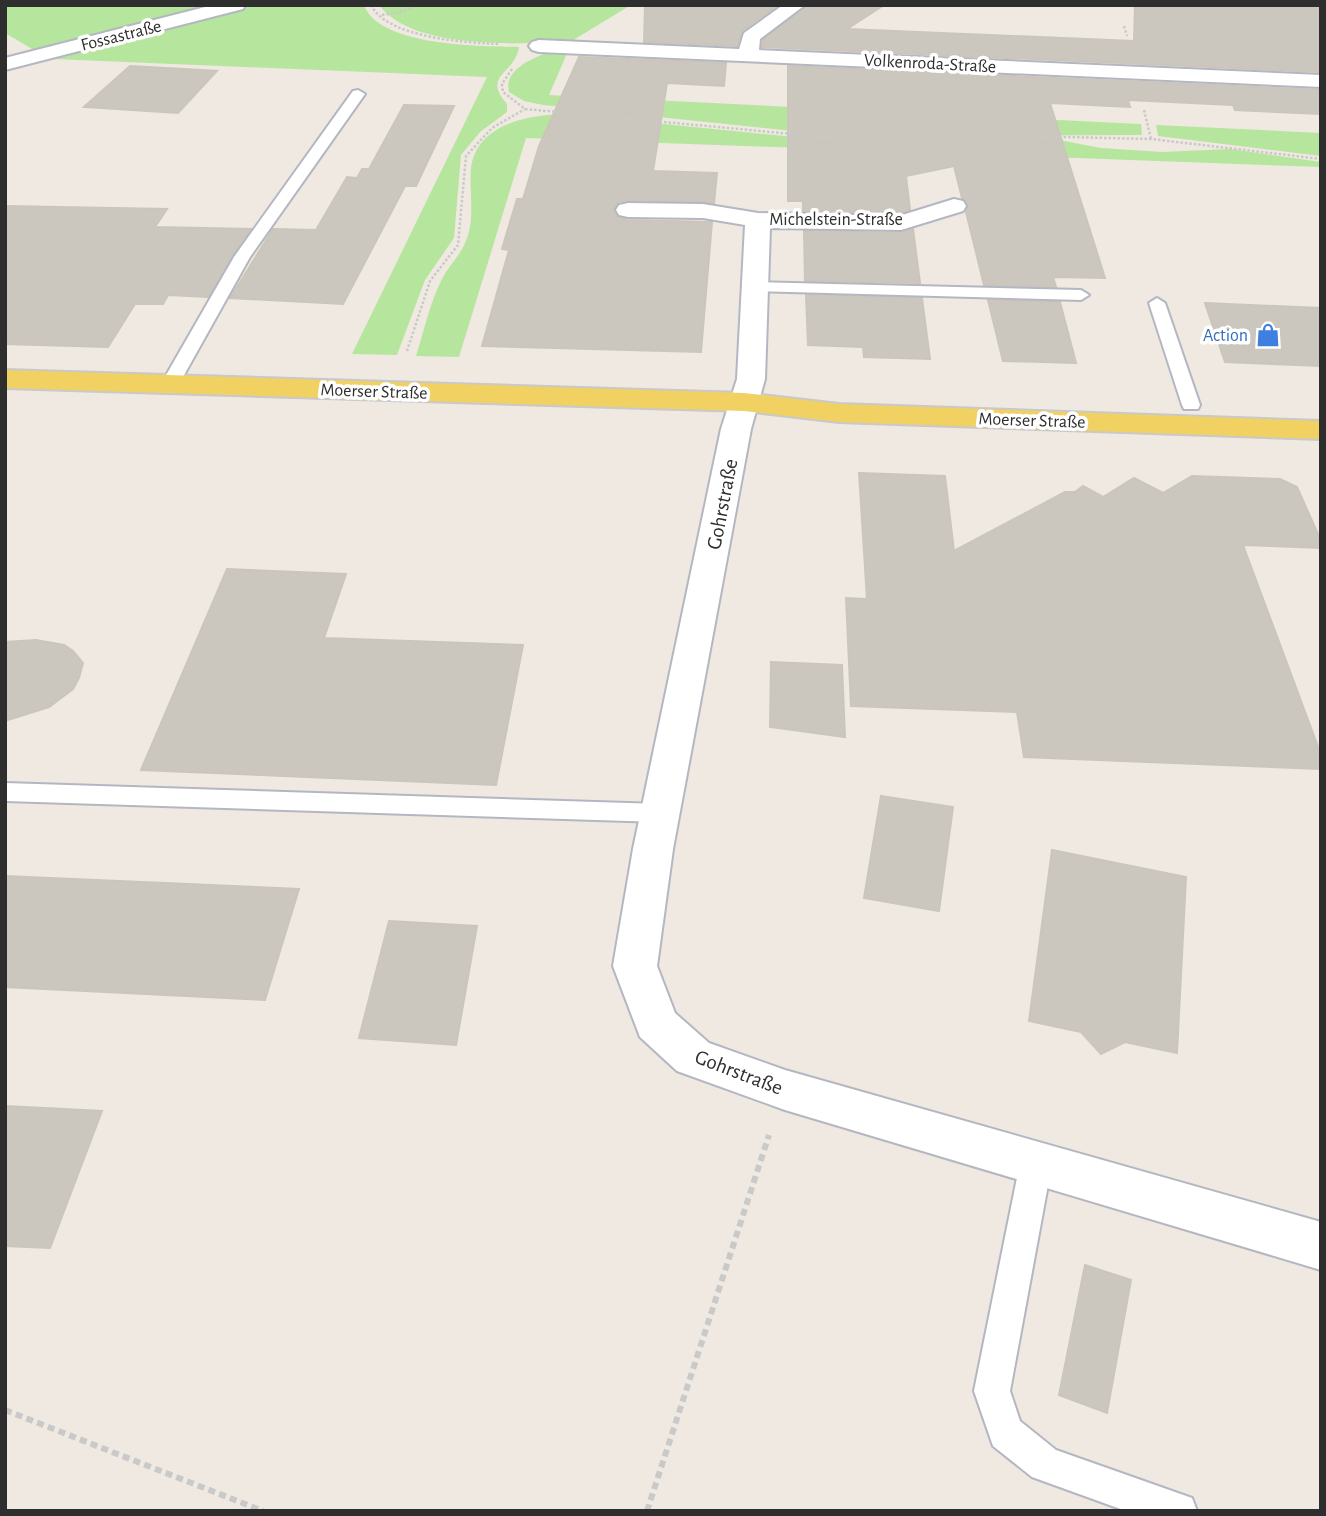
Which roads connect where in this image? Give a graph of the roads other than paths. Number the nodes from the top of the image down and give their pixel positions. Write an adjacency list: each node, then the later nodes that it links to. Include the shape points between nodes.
1 (236, 5): 5 (street, Fossastraße)
2 (796, 5): 4 (street, via 751,37)
3 (539, 46): 4 (street, Volkenroda-Straße)
4 (748, 55): 6 (street, Volkenroda-Straße)
5 (5, 64)
6 (1321, 81)
7 (358, 94): 15 (lane, via 242,257)
8 (954, 206): 10 (street, Michelstein-Straße, via 901,223)
9 (628, 210): 10 (street, Michelstein-Straße, via 703,211)
10 (758, 219): 11 (street, Michelstein-Straße)
11 (755, 287): 12 (lane); 16 (street, Michelstein-Straße, via 751,379)
12 (1081, 295)
13 (1157, 303): 17 (lane)
14 (5, 379): 15 (main road, Moerser Straße)
15 (170, 384): 16 (main road, Moerser Straße)
16 (744, 402): 17 (main road, Moerser Straße, via 837,394); 19 (main road, Moerser Straße, via 839,414); 21 (street, Gohrstraße)
17 (1191, 405): 18 (main road, Moerser Straße)
18 (1321, 410)
19 (1321, 430)
20 (5, 792): 21 (lane)
21 (660, 813): 22 (street, Gohrstraße, via 635,966 656,1024 693,1057 785,1090)
22 (1036, 1163): 23 (street, Gohrstraße); 24 (lane, via 992,1391 1006,1433 1045,1464)
23 (1321, 1247)
24 (1179, 1511)

